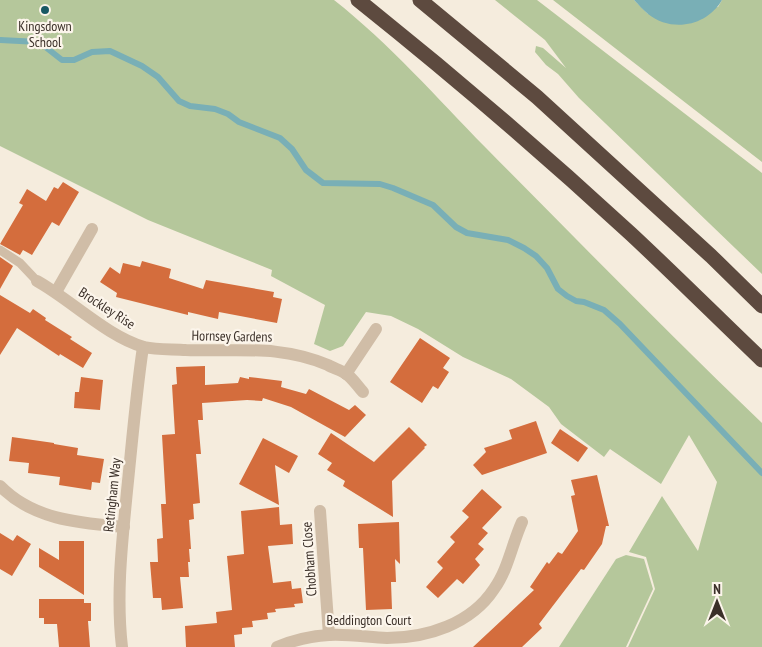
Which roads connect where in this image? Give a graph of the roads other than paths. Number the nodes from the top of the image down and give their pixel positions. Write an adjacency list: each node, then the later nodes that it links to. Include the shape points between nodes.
1 (358, 0): 10 (highway, via 432,60 631,234)
2 (420, 0): 7 (highway, via 537,98)
3 (92, 229): 6 (street, Brockley Rise)
4 (0, 250): 5 (lane, via 20,263)
5 (38, 281): 6 (street, Brockley Rise)
6 (56, 292): 9 (street, Brockley Rise, via 120,336)
7 (762, 306)
8 (376, 329): 11 (street)
9 (143, 346): 11 (street, Hornsey Gardens, via 277,351 308,358); 16 (street, Retingham Way)
10 (762, 360)
11 (346, 374): 12 (street, Hornsey Gardens)
12 (363, 392)
13 (0, 486): 16 (street, via 23,504 54,517)
14 (320, 511): 17 (street, Chobham Close)
15 (522, 522): 18 (street, Beddington Court, via 494,590 470,614 436,632)
16 (124, 527): 19 (street, Retingham Way, via 118,602)
17 (329, 634): 18 (street, Beddington Court); 20 (street, Beddington Court)
18 (388, 642)
19 (122, 647)
20 (277, 647)

